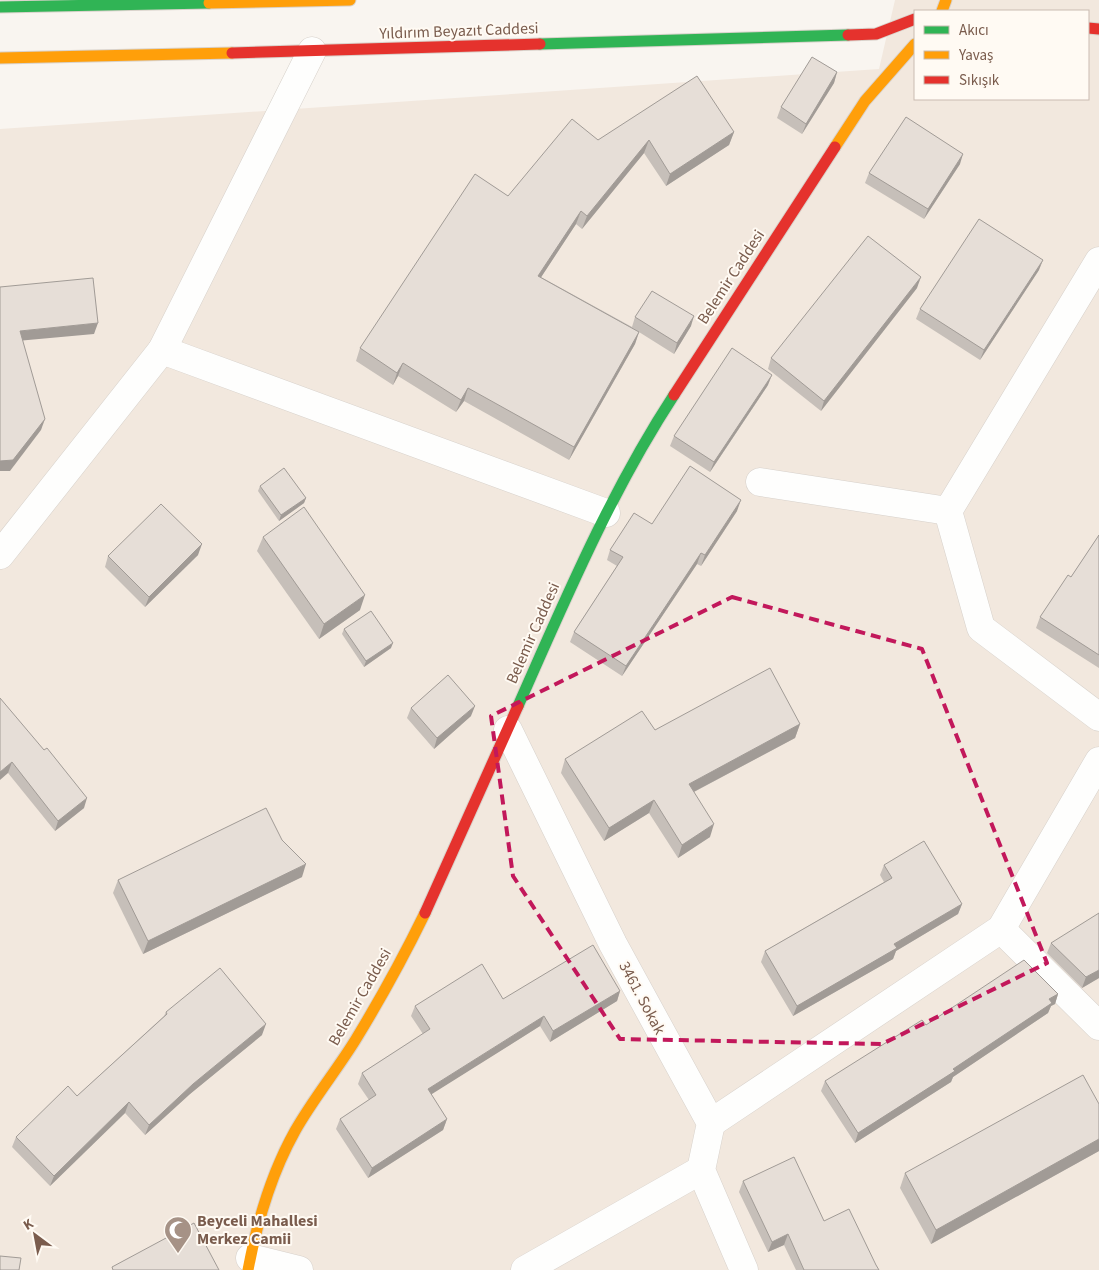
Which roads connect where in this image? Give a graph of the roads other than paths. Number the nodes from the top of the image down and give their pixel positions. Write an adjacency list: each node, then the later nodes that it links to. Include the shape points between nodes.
1 (350, 0): 2 (street)
2 (0, 6)
3 (914, 19): 5 (street, Yıldırım Beyazıt Caddesi, via 876,34)
4 (914, 45): 11 (street, Belemir Caddesi, via 865,101 668,404)
5 (312, 51): 6 (street, Yıldırım Beyazıt Caddesi); 8 (street)
6 (0, 58)
7 (1099, 261): 10 (street)
8 (162, 350): 11 (street); 12 (street)
9 (760, 482): 10 (street)
10 (948, 511): 13 (street, via 981,628)
11 (606, 513): 14 (street, Belemir Caddesi)
12 (0, 555)
13 (1099, 717)
14 (508, 730): 18 (street, 3461. Sokak, via 613,944); 20 (street, Belemir Caddesi, via 433,898 398,967 356,1040 295,1131 269,1188)
15 (1099, 761): 16 (street)
16 (1001, 929): 17 (street); 18 (street)
17 (1099, 1026)
18 (711, 1123): 19 (street)
19 (701, 1170): 22 (street); 23 (street)
20 (249, 1264): 21 (street)
21 (298, 1270)
22 (525, 1270)
23 (744, 1270)

